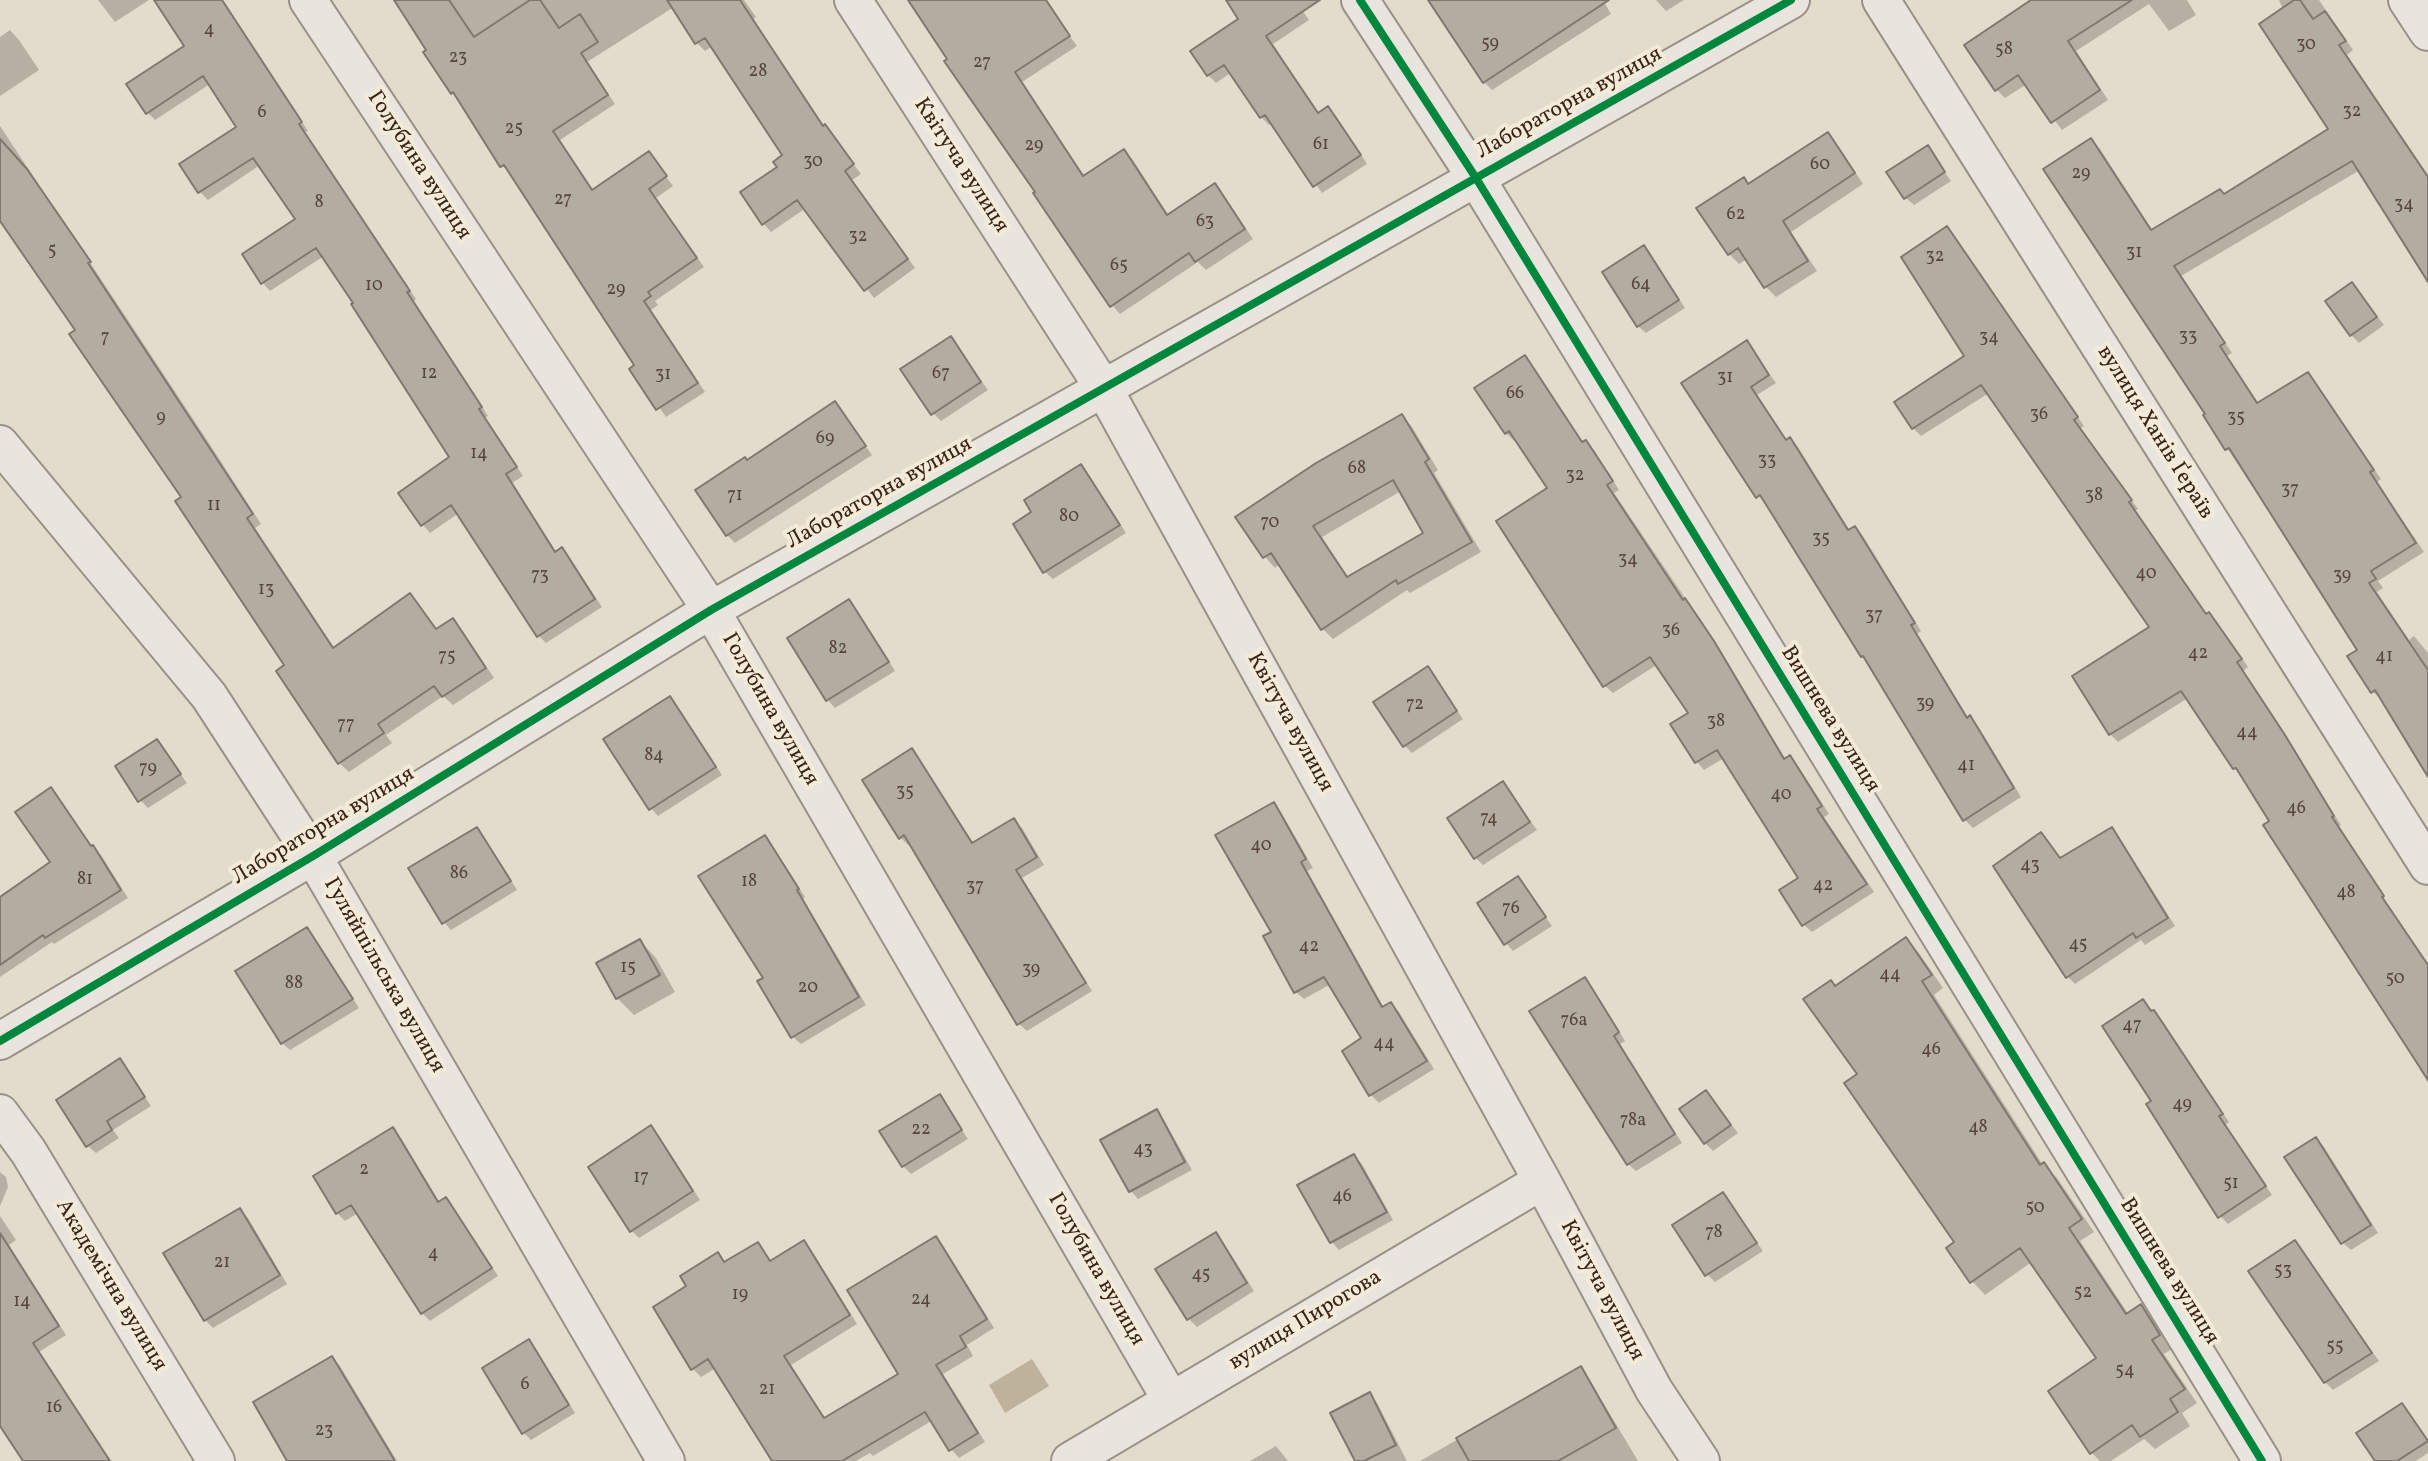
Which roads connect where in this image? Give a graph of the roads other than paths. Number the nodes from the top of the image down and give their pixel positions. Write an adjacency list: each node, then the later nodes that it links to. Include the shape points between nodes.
1 (308, 0): 11 (street, Голубина вулиця)
2 (853, 0): 9 (street, Квітуча вулиця)
3 (1360, 0): 8 (street, Вишнева вулиця)
4 (1791, 0): 8 (street, Лабораторна вулиця)
5 (1881, 0): 13 (street, вулиця Ханів Ґераїв)
6 (2407, 0): 7 (street)
7 (2428, 32)
8 (1476, 178): 9 (street, Лабораторна вулиця); 22 (street, Вишнева вулиця)
9 (1104, 389): 11 (street, Лабораторна вулиця); 16 (street, Квітуча вулиця)
10 (0, 444): 12 (street, Гуляйпільська вулиця, via 209,696)
11 (711, 610): 12 (street, Лабораторна вулиця); 17 (street, Голубина вулиця)
12 (313, 856): 14 (street, Лабораторна вулиця); 19 (street, Гуляйпільська вулиця)
13 (2428, 866)
14 (0, 1041)
15 (0, 1113): 18 (street, Академічна вулиця)
16 (1542, 1181): 17 (street, вулиця Пирогова); 21 (street, Квітуча вулиця, via 1654,1390)
17 (1171, 1400): 20 (street, вулиця Пирогова)
18 (216, 1461)
19 (666, 1461)
20 (1070, 1461)
21 (1701, 1461)
22 (2262, 1461)

